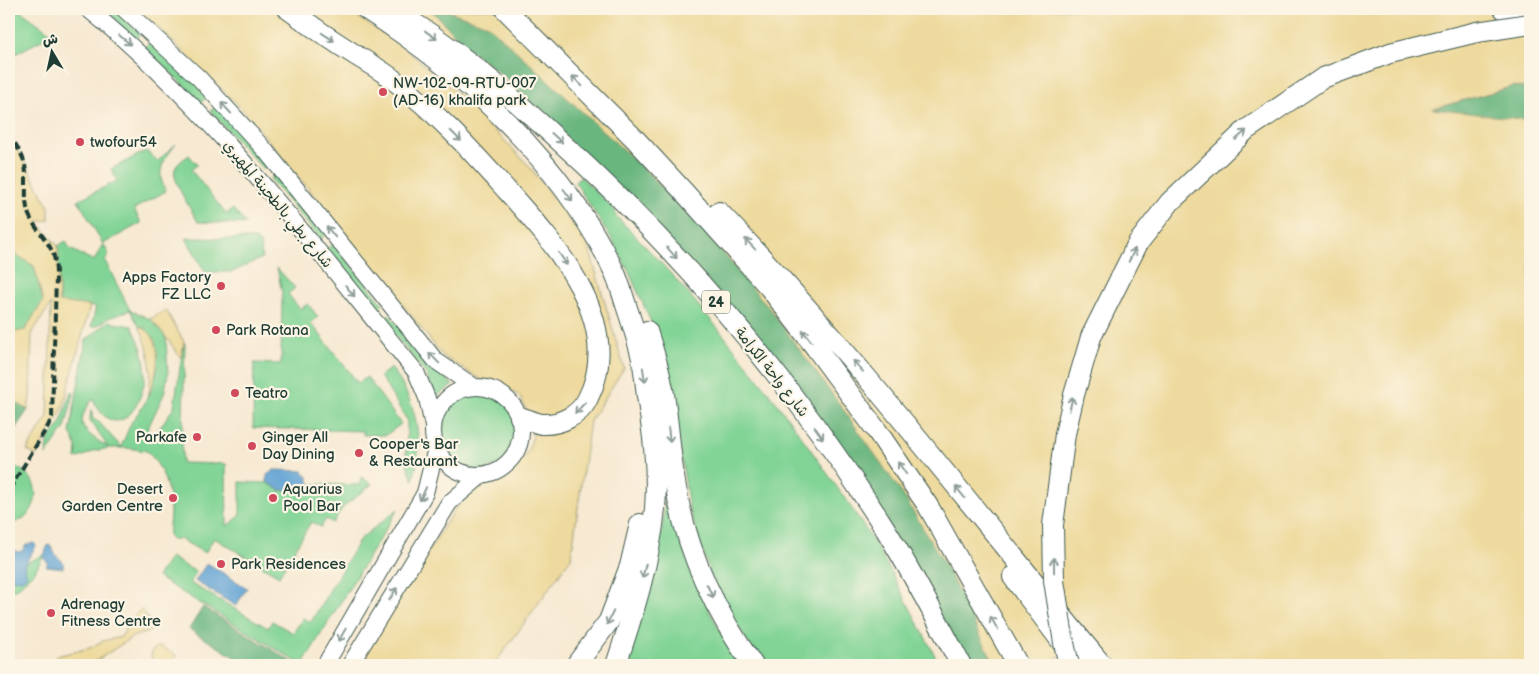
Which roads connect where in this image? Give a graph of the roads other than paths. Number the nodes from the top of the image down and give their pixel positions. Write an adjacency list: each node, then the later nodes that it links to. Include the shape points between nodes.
1 (88, 9): 15 (street, شارع بطي بالطحينة المهيري, one-way to 15, via 143,55 186,98 283,207 416,372 427,398)
2 (124, 9): 12 (street, شارع بطي بالطحينة المهيري, one-way to 2, via 436,361 264,150 199,78)
3 (288, 9): 13 (highway, one-way to 13, via 394,80 434,115 542,230 580,287 598,340 599,363 594,385 584,404 561,422 543,424)
4 (366, 9): 11 (highway, one-way to 11, via 464,82 511,124 584,217)
5 (390, 9): 24 (highway, شارع واحة الكرامة / 24, one-way to 24, via 472,65 522,106 597,174 730,317 835,454 881,523)
6 (505, 9): 10 (highway, one-way to 6)
7 (1504, 9): 8 (highway)
8 (1530, 9)
9 (1530, 24): 26 (highway, one-way to 9, bridge, via 1054,581 1053,525 1065,434 1091,337 1138,243 1170,202 1246,130 1324,78 1390,53 1477,32)
10 (636, 140): 18 (highway, one-way to 10, via 878,389 756,250 676,168); 25 (highway, one-way to 10, via 928,506 844,386 769,287)
11 (616, 275): 14 (highway, one-way to 14, via 640,348); 23 (highway, one-way to 23, via 639,315 658,365 676,491 694,554 719,610)
12 (473, 386): 13 (street, via 502,394 513,404); 15 (street, via 446,399 437,411)
13 (520, 418): 17 (street, via 521,444 515,455 495,472)
14 (651, 418): 21 (highway, one-way to 21, via 644,506 630,566 609,621); 22 (highway, one-way to 22, via 656,468 654,509 645,566)
15 (433, 426): 16 (street)
16 (436, 448): 17 (street, via 441,458 454,469 470,475); 19 (street, one-way to 19, via 425,493)
17 (482, 475): 20 (street, one-way to 17, via 449,503)
18 (976, 512): 27 (highway, via 995,552); 28 (highway)
19 (325, 665)
20 (350, 665)
21 (576, 665)
22 (616, 665)
23 (753, 665)
24 (961, 665)
25 (1018, 665)
26 (1069, 665)
27 (1079, 665)
28 (1102, 665)

